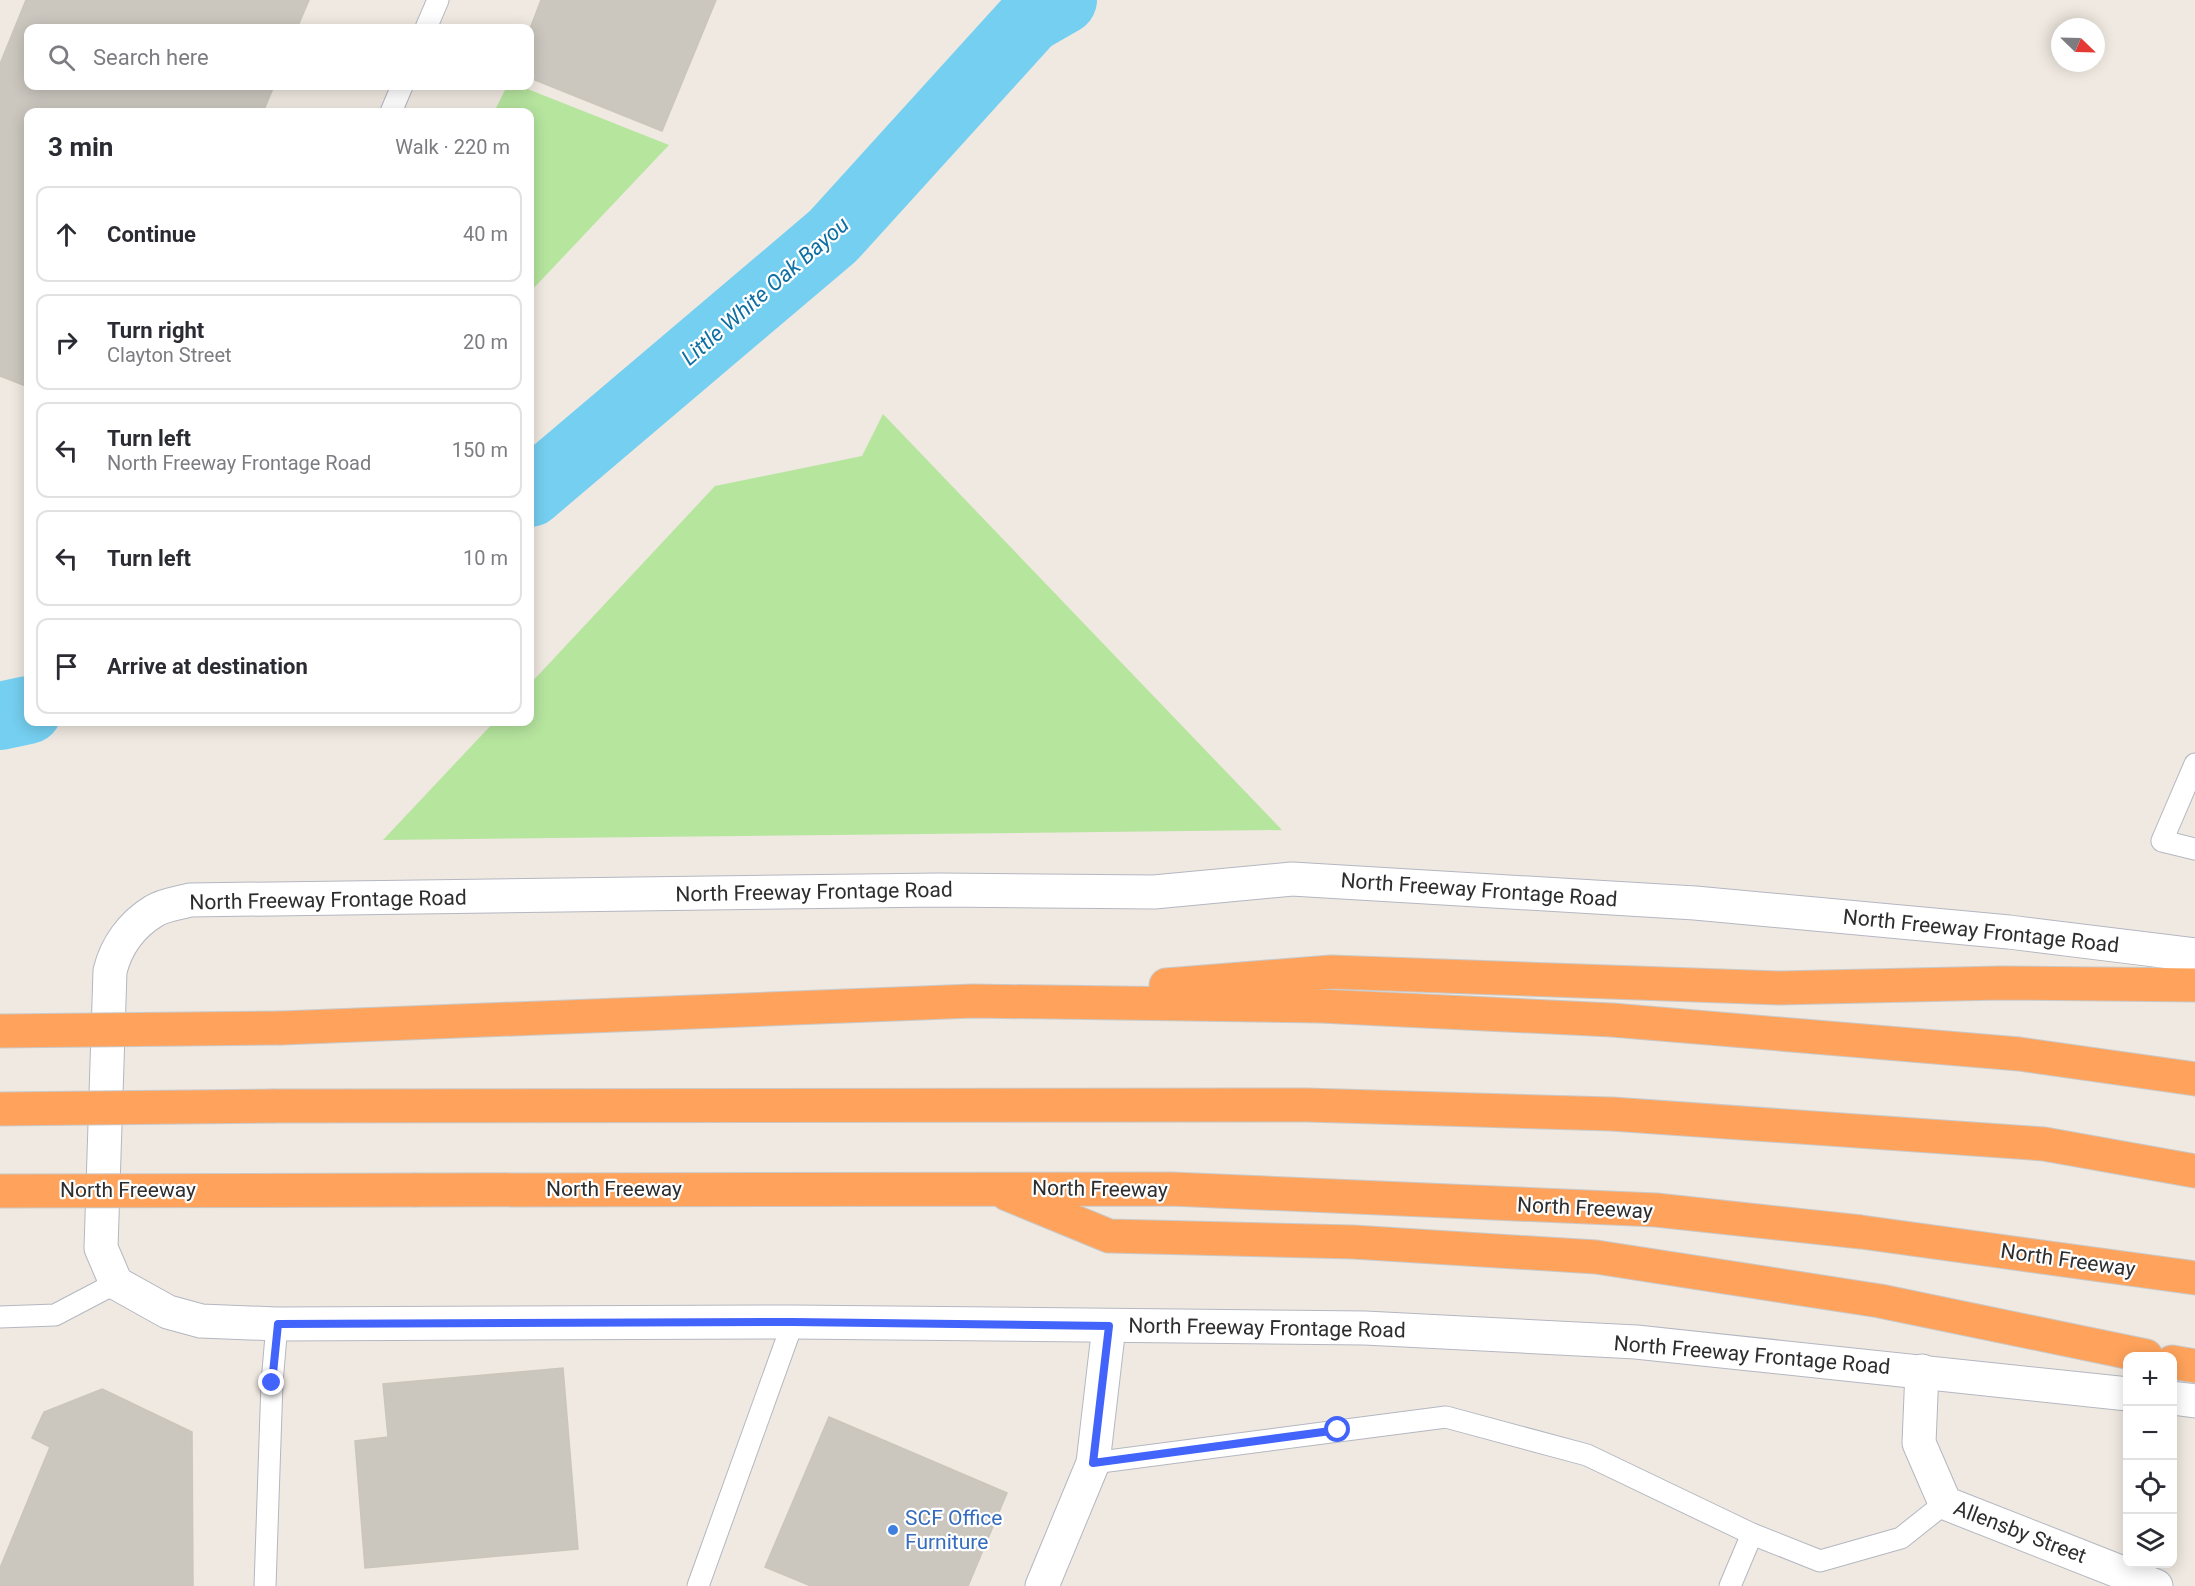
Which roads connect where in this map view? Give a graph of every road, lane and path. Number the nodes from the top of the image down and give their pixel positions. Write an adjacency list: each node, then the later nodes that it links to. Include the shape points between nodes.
1 (438, 0): 2 (lane)
2 (428, 24)
3 (400, 90): 4 (lane)
4 (393, 108)
5 (2195, 764): 6 (lane, via 2162,841)
6 (2195, 849)
7 (2195, 956): 19 (street, North Freeway Frontage Road, via 2009,932 1695,903 1292,879 1154,892 939,890 190,900 155,910 131,930 115,952 110,971 101,1248)
8 (2195, 985): 9 (highway, via 2000,982 1779,988 1331,972)
9 (973, 1001): 10 (highway, bridge, via 281,1028); 11 (highway, via 1320,1006 1612,1020 2019,1054)
10 (0, 1031)
11 (2195, 1079)
12 (0, 1109): 13 (highway, bridge, via 1307,1105 1612,1114)
13 (2044, 1144): 14 (highway); 15 (highway)
14 (2195, 1159)
15 (2195, 1171)
16 (991, 1187): 17 (highway, North Freeway, bridge); 18 (highway, North Freeway, via 1171,1189 1656,1210 1861,1232); 24 (highway, via 1109,1236 1353,1242 1596,1257 1880,1300)
17 (0, 1191)
18 (2195, 1278)
19 (116, 1283): 20 (lane, via 55,1315); 22 (street, North Freeway Frontage Road, via 143,1300 201,1321)
20 (0, 1317)
21 (793, 1322): 22 (street, North Freeway Frontage Road); 23 (street, North Freeway Frontage Road); 35 (lane)
22 (278, 1324): 34 (lane, via 272,1383)
23 (1109, 1326): 27 (street, North Freeway Frontage Road, via 1365,1328 1636,1342); 31 (street)
24 (2127, 1352)
25 (2177, 1363): 26 (highway)
26 (2195, 1366)
27 (1922, 1371): 28 (street, North Freeway Frontage Road); 32 (street, Allensby Street, via 1919,1443)
28 (2123, 1394)
29 (2177, 1399): 30 (street)
30 (2195, 1401)
31 (1093, 1463): 33 (lane, via 1446,1417 1587,1455); 36 (street)
32 (1945, 1503): 33 (lane, via 1901,1538 1820,1561); 38 (street, Allensby Street)
33 (1752, 1534): 37 (lane)
34 (265, 1586)
35 (698, 1586)
36 (1042, 1586)
37 (1730, 1586)
38 (2156, 1586)

